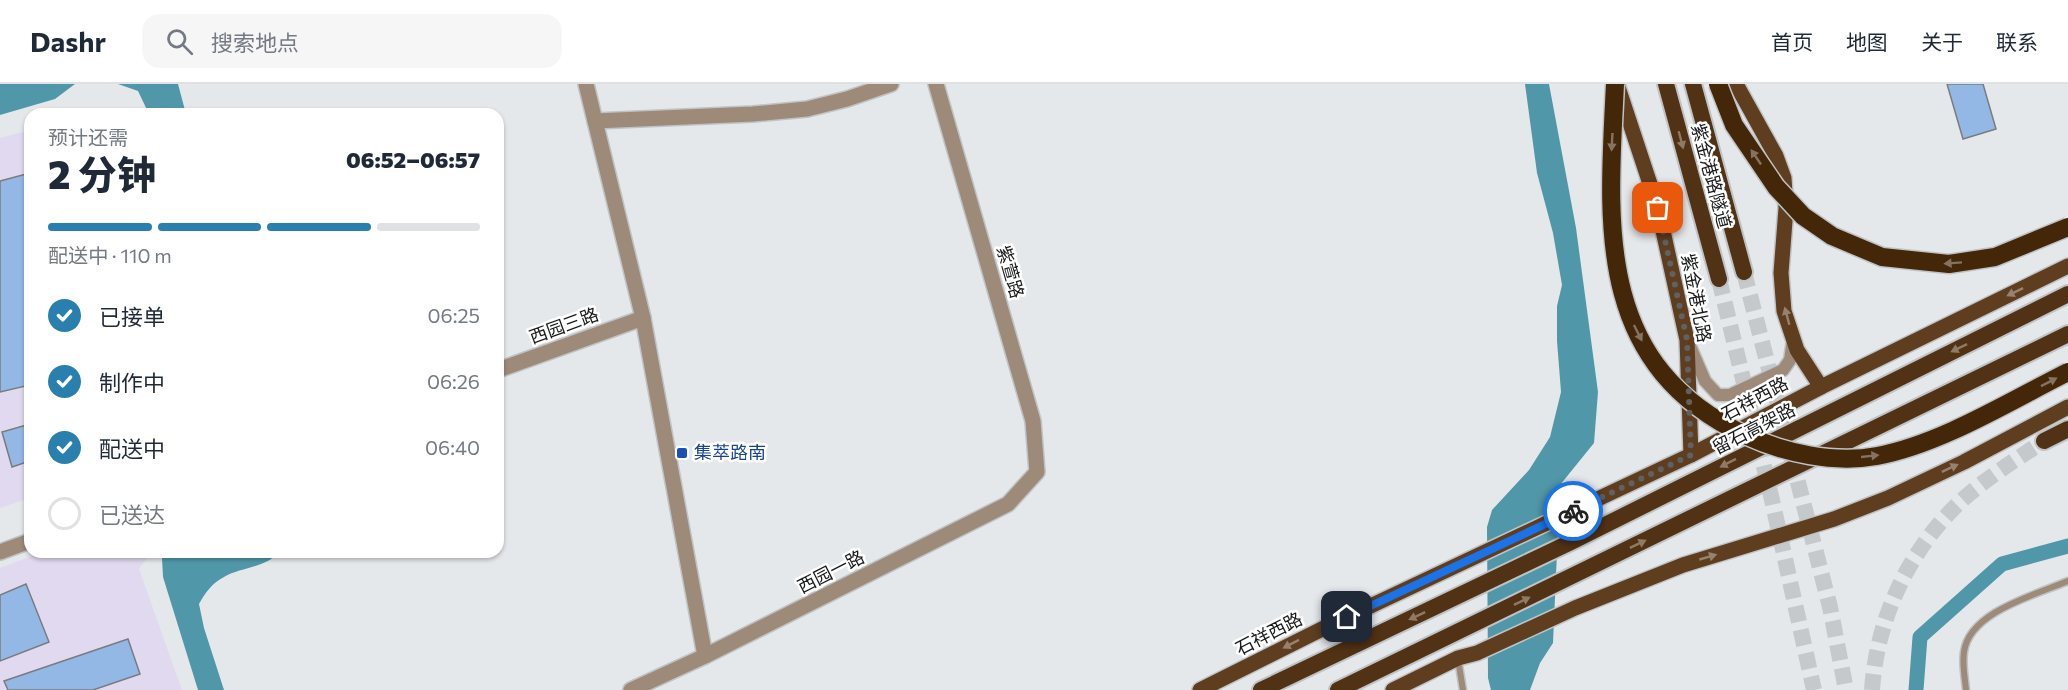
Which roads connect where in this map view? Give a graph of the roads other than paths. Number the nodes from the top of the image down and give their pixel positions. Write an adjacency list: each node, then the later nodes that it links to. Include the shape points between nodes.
1 (586, 84): 9 (street)
2 (891, 84): 9 (street, via 807,109)
3 (936, 84): 26 (street, 紫萱路, via 1033,421)
4 (1616, 84): 18 (main road, 紫金港北路, via 1658,208); 20 (highway, one-way to 20, bridge, via 1611,210 1622,294 1630,319 1661,370 1681,394 1723,424 1779,448 1807,454 1839,458 1875,456 1917,445)
5 (1666, 84): 13 (highway, 紫金港路隧道, one-way to 13)
6 (1694, 84): 12 (highway, 紫金港路隧道)
7 (1718, 84): 10 (highway, one-way to 7, bridge, via 1995,257 1972,261 1949,264 1882,257 1832,236 1803,216 1776,188 1734,125)
8 (1736, 84): 17 (main road, one-way to 8, via 1784,311 1781,273 1784,178)
9 (595, 122): 15 (street)
10 (2068, 227)
11 (2068, 266): 21 (main road, 石祥西路, one-way to 21)
12 (1744, 272)
13 (1719, 279)
14 (2068, 294): 34 (highway, 留石高架路, one-way to 34, via 1570,542)
15 (643, 318): 19 (street, 西园三路); 30 (street)
16 (2068, 334): 35 (highway, one-way to 16)
17 (1793, 339): 18 (street, via 1790,360 1783,370 1730,395 1718,395 1705,381); 21 (main road)
18 (1687, 340): 25 (main road, 紫金港北路)
19 (504, 368)
20 (2068, 372)
21 (1821, 387): 25 (main road, 石祥西路)
22 (2068, 406): 31 (main road, one-way to 22, via 1683,565 1834,519 1888,498)
23 (2068, 429): 24 (highway)
24 (2044, 441)
25 (1691, 455): 33 (main road, 石祥西路, one-way to 33)
26 (1037, 472): 30 (street, 西园一路, via 1008,504)
27 (24, 543): 28 (street)
28 (0, 552)
29 (2068, 582): 38 (lane, via 2002,609 1973,628 1964,652)
30 (705, 656): 32 (street, 西园一路)
31 (1458, 658): 36 (main road); 37 (lane)
32 (631, 690)
33 (1200, 690)
34 (1261, 690)
35 (1338, 690)
36 (1393, 690)
37 (1463, 690)
38 (1966, 690)

